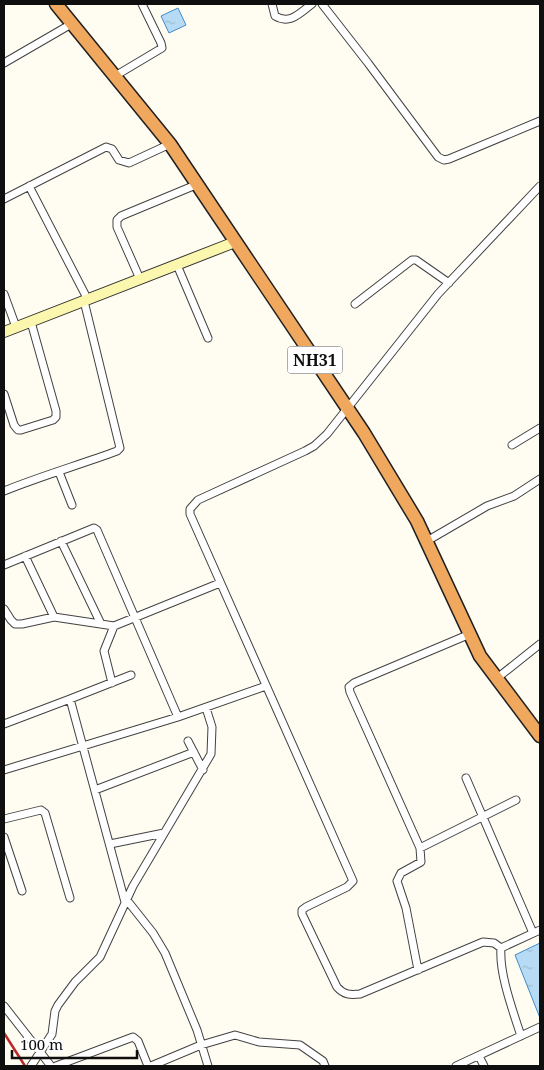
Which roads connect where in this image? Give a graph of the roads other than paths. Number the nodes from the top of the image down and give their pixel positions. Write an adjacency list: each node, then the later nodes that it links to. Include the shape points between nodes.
1 (56, 4): 6 (highway, NH31)
2 (142, 4): 8 (street, via 162,48)
3 (272, 4): 4 (street, via 275,16 284,20 293,20)
4 (312, 4)
5 (322, 4): 9 (street, via 438,157 449,159)
6 (73, 23): 7 (street); 8 (highway, NH31)
7 (4, 63)
8 (115, 76): 10 (highway, NH31)
9 (540, 121)
10 (170, 144): 11 (highway, NH31); 12 (street, via 129,163 119,160 112,148 106,147)
11 (198, 184): 15 (highway, NH31); 17 (street, via 117,220 117,227)
12 (29, 186): 14 (street); 20 (street)
13 (540, 186): 18 (street)
14 (4, 199)
15 (235, 242): 16 (street); 27 (highway, NH31)
16 (177, 265): 17 (street); 25 (street)
17 (140, 279): 20 (street)
18 (449, 283): 21 (street, via 412,260); 27 (street)
19 (4, 294): 23 (street)
20 (86, 300): 22 (street); 30 (street, via 120,448)
21 (355, 304)
22 (30, 322): 23 (street); 26 (street, via 56,417 18,430)
23 (16, 327): 24 (street)
24 (4, 332)
25 (208, 338)
26 (4, 394)
27 (347, 408): 35 (highway, NH31); 38 (street, via 314,446 198,500 192,506 190,514)
28 (540, 428): 29 (street)
29 (512, 445)
30 (59, 472): 32 (street); 33 (street)
31 (540, 479): 35 (street)
32 (4, 491)
33 (72, 504)
34 (61, 540): 36 (street); 41 (street, via 90,528 97,530); 42 (street)
35 (427, 541): 44 (highway, NH31)
36 (25, 556): 37 (street); 40 (street)
37 (4, 565)
38 (220, 583): 41 (street); 49 (street)
39 (4, 608): 40 (street, via 16,624)
40 (54, 617): 42 (street)
41 (134, 617): 43 (street); 52 (street)
42 (102, 624): 43 (street)
43 (114, 626): 48 (street, via 104,651)
44 (470, 634): 47 (highway, NH31); 68 (street, via 349,687)
45 (540, 644): 47 (street)
46 (131, 675): 48 (street)
47 (496, 679): 54 (highway, NH31)
48 (112, 683): 50 (street)
49 (266, 686): 51 (street); 74 (street, via 353,881 302,910 337,987 343,993 360,994)
50 (70, 700): 53 (street); 56 (street)
51 (206, 708): 52 (street); 59 (street, via 212,727 212,742 211,754)
52 (178, 717): 56 (street)
53 (4, 724)
54 (540, 736)
55 (188, 741): 57 (street)
56 (82, 746): 58 (street); 61 (street)
57 (194, 752): 59 (street); 61 (street)
58 (4, 770)
59 (203, 770): 65 (street)
60 (466, 778): 63 (street)
61 (95, 790): 67 (street)
62 (516, 800): 63 (street)
63 (482, 817): 68 (street); 72 (street)
64 (4, 819): 70 (street, via 41,810 45,812)
65 (164, 833): 67 (street); 71 (street)
66 (4, 837): 69 (street)
67 (110, 844): 71 (street)
68 (420, 848): 74 (street, via 421,862 401,873 397,881 406,908)
69 (22, 891)
70 (70, 898)
71 (126, 901): 78 (street, via 165,953); 79 (street, via 100,957 58,1005 52,1034)
72 (537, 931): 73 (street)
73 (501, 948): 74 (street, via 494,943 483,942); 77 (street, via 510,1002)
74 (418, 970)
75 (4, 1006): 79 (street)
76 (540, 1027): 77 (street)
77 (521, 1036): 80 (street)
78 (202, 1046): 84 (street); 85 (street); 86 (street, via 234,1035 259,1042 295,1044 323,1061)
79 (41, 1053): 81 (street); 82 (street)
80 (479, 1056): 87 (street); 88 (street)
81 (31, 1066)
82 (51, 1066)
83 (56, 1066): 84 (street, via 133,1037)
84 (149, 1066)
85 (208, 1066)
86 (325, 1066)
87 (456, 1066)
88 (484, 1066)

